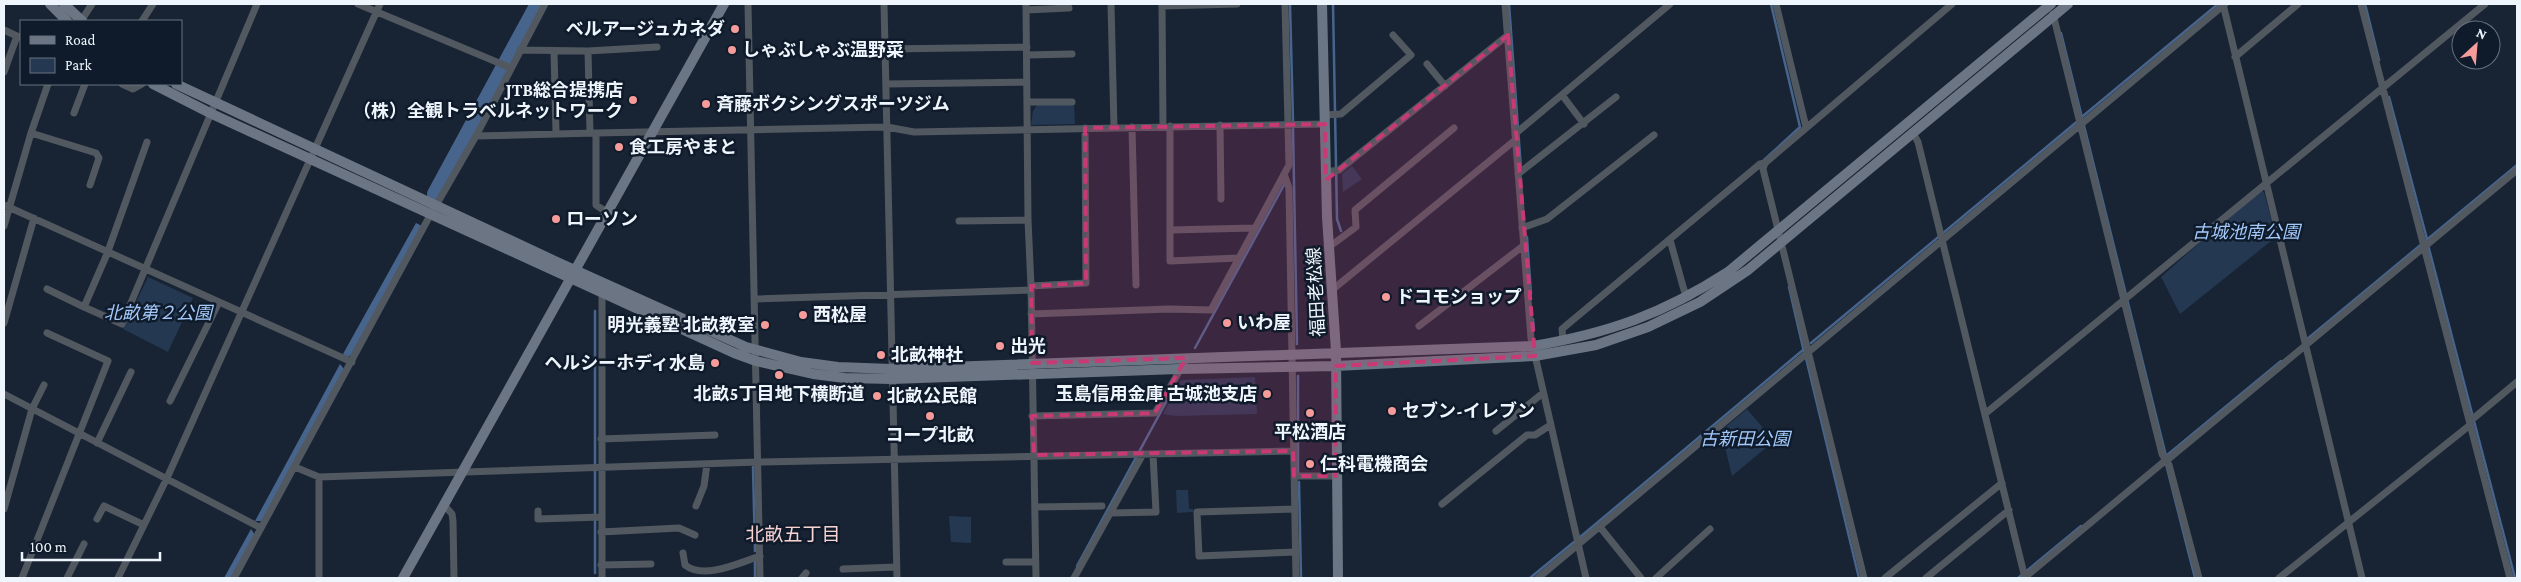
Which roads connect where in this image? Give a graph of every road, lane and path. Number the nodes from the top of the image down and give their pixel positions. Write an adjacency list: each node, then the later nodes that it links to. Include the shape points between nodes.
1 (50, 4): 31 (street)
2 (64, 4): 32 (street)
3 (92, 4): 33 (street)
4 (153, 4): 34 (street)
5 (257, 4): 64 (street)
6 (358, 4): 29 (street)
7 (380, 4): 29 (street)
8 (545, 4): 41 (street)
9 (724, 4): 84 (street)
10 (748, 4): 80 (street)
11 (884, 4): 40 (street)
12 (1110, 4): 74 (street)
13 (1237, 4): 26 (street)
14 (1284, 4): 69 (street)
15 (1322, 4): 67 (street, 福田老松線)
16 (1505, 4): 37 (street)
17 (1670, 4): 60 (street)
18 (1776, 4): 76 (street)
19 (1952, 4): 76 (street)
20 (2051, 4): 30 (street); 110 (street)
21 (2068, 4): 30 (street)
22 (2224, 4): 46 (street); 68 (street)
23 (2298, 4): 46 (street)
24 (2361, 4): 59 (street)
25 (2486, 4): 59 (street)
26 (1162, 5): 72 (street)
27 (1026, 7): 28 (street); 44 (street)
28 (1069, 8)
29 (376, 11): 48 (street); 90 (street)
30 (2054, 15): 68 (street); 85 (street)
31 (66, 20)
32 (81, 20)
33 (83, 20)
34 (143, 20)
35 (4, 30): 38 (street)
36 (1393, 35): 67 (street, via 1411,55 1341,114)
37 (1508, 35): 58 (street); 86 (street)
38 (19, 37): 49 (street)
39 (657, 46): 43 (street)
40 (885, 49): 44 (street); 51 (street)
41 (520, 50): 42 (street); 48 (street)
42 (554, 51): 43 (street); 82 (street)
43 (588, 51): 83 (street)
44 (1027, 51): 45 (street); 50 (street)
45 (1072, 54)
46 (2235, 57): 96 (street)
47 (1427, 64): 58 (street)
48 (510, 68): 88 (street)
49 (4, 72)
50 (1027, 82): 51 (street); 62 (street)
51 (886, 84): 73 (street)
52 (48, 85): 81 (street)
53 (85, 85): 65 (street)
54 (124, 85): 55 (street, via 133,89)
55 (140, 85)
56 (155, 85): 66 (street)
57 (178, 85): 64 (street)
58 (1445, 86): 93 (street)
59 (2384, 86): 96 (street); 114 (street)
60 (1562, 95): 70 (street); 86 (street)
61 (1616, 97): 70 (street)
62 (1028, 102): 63 (street); 79 (street)
63 (1072, 102)
64 (216, 103): 66 (street); 90 (street)
65 (74, 113)
66 (212, 114): 90 (street); 119 (street)
67 (1330, 117): 69 (street); 93 (street, 福田老松線)
68 (2081, 121): 111 (street); 128 (street)
69 (1288, 124): 71 (street); 95 (street)
70 (1584, 124): 94 (street)
71 (1220, 125): 72 (street); 98 (street)
72 (1166, 126): 75 (street); 109 (street)
73 (887, 127): 79 (street, via 914,132); 80 (street); 126 (street)
74 (1114, 127): 75 (street); 77 (street)
75 (1132, 127): 121 (street)
76 (1806, 127): 91 (street)
77 (1085, 128): 79 (street); 123 (street, via 1086,284)
78 (1454, 128): 116 (street, via 1355,210 1356,226)
79 (1028, 129): 104 (street)
80 (752, 130): 84 (street); 129 (street)
81 (31, 133): 97 (street, via 96,153 99,158); 100 (street)
82 (556, 133): 83 (street); 88 (street)
83 (593, 133): 84 (street); 101 (street, via 596,205)
84 (652, 133): 101 (street)
85 (1913, 133): 111 (street); 113 (street)
86 (1517, 134): 94 (street); 125 (street)
87 (1654, 135): 107 (street, via 1547,218)
88 (476, 136): 99 (street)
89 (147, 142): 117 (street)
90 (312, 154): 99 (street); 102 (street); 132 (street)
91 (1763, 164): 110 (street); 112 (street)
92 (2517, 170): 114 (street)
93 (1333, 171): 116 (street, 福田老松線)
94 (1521, 172): 107 (street)
95 (1287, 178): 108 (street); 142 (street)
96 (2266, 183): 128 (street); 138 (street)
97 (90, 185)
98 (1221, 199)
99 (437, 205): 102 (street); 120 (street)
100 (6, 206): 103 (street); 106 (street)
101 (608, 212): 120 (street)
102 (432, 215): 120 (street); 145 (street)
103 (34, 218): 117 (street); 134 (street)
104 (1028, 220): 105 (street); 123 (street)
105 (959, 221)
106 (4, 226)
107 (1525, 227): 115 (street)
108 (1254, 228): 109 (street); 118 (street)
109 (1170, 230): 118 (street, via 1170,261)
110 (1780, 231): 113 (street); 127 (street, via 1728,272)
111 (1942, 237): 143 (street); 159 (street)
112 (1670, 240): 127 (street, via 1684,290); 137 (street, via 1562,329)
113 (1782, 242): 140 (street, via 1726,285 1672,317 1596,345); 143 (street)
114 (2425, 244): 138 (street); 161 (street)
115 (1523, 246): 135 (street); 140 (street)
116 (1330, 247): 125 (street, 福田老松線)
117 (108, 254): 119 (street); 131 (street)
118 (1238, 258): 133 (street, via 1211,310)
119 (145, 271): 130 (street); 131 (street, via 122,324)
120 (572, 275): 122 (street); 178 (street)
121 (1136, 285)
122 (602, 288): 139 (street); 146 (street); 166 (street)
123 (1031, 288): 126 (street); 133 (street)
124 (46, 289): 131 (street)
125 (1332, 290): 141 (street, 福田老松線)
126 (890, 295): 129 (street); 152 (street)
127 (1689, 297): 137 (street, via 1635,321)
128 (2126, 298): 159 (street); 173 (street)
129 (754, 299): 139 (street)
130 (219, 302): 132 (street); 157 (street)
131 (84, 307)
132 (241, 312): 145 (street); 182 (street)
133 (1031, 314): 149 (street)
134 (4, 323)
135 (1419, 326)
136 (47, 333): 164 (street, via 108,361)
137 (1563, 341): 140 (street)
138 (2305, 343): 173 (street); 196 (street)
139 (755, 350): 146 (street); 152 (street, via 801,362)
140 (1534, 351): 141 (street); 148 (street); 155 (street)
141 (1336, 352): 142 (street); 148 (street, 福田老松線)
142 (1292, 353): 144 (street); 147 (street)
143 (1806, 355): 199 (street); 233 (street)
144 (1186, 358): 149 (street); 150 (street)
145 (348, 360): 176 (street)
146 (756, 361): 152 (street, via 845,378); 174 (street)
147 (1293, 366): 148 (street); 150 (street); 168 (street)
148 (1336, 366): 180 (street, 福田老松線)
149 (1032, 368): 150 (street); 152 (street); 160 (street)
150 (1179, 369): 160 (street, via 1155,413)
151 (131, 372): 167 (street)
152 (891, 374): 172 (street)
153 (2517, 382): 161 (street)
154 (44, 384): 158 (street)
155 (1543, 392): 162 (street); 163 (street)
156 (4, 394): 158 (street)
157 (170, 401)
158 (32, 409): 164 (street); 189 (street)
159 (1986, 413): 183 (street)
160 (1032, 416): 171 (street)
161 (2471, 420): 196 (street); 239 (street)
162 (1550, 426): 184 (street, via 1527,436); 203 (street)
163 (1496, 431)
164 (79, 434): 167 (street); 215 (street)
165 (715, 435): 166 (street)
166 (601, 439): 177 (street)
167 (98, 443): 182 (street)
168 (1293, 451): 170 (street); 179 (street)
169 (1139, 454): 170 (street); 171 (street); 193 (street)
170 (1153, 454): 193 (street, via 1156,512)
171 (1034, 455): 172 (street); 188 (street)
172 (894, 458): 174 (street); 212 (street)
173 (2165, 459): 214 (street); 236 (street, via 2183,512)
174 (758, 462): 175 (street); 207 (street)
175 (707, 464): 177 (street); 186 (street, via 704,486)
176 (295, 467): 181 (street); 198 (street)
177 (597, 468): 178 (street); 194 (street)
178 (463, 472): 181 (street); 185 (street)
179 (1294, 476): 180 (street); 190 (street)
180 (1336, 476): 228 (street, 福田老松線)
181 (319, 477): 219 (street)
182 (167, 478): 197 (street); 198 (street)
183 (2002, 483): 191 (street); 234 (street)
184 (1442, 504)
185 (444, 506): 220 (street); 221 (street, via 452,514 453,521)
186 (696, 506)
187 (1102, 506): 188 (street)
188 (1035, 507): 209 (street)
189 (4, 509)
190 (1295, 509): 205 (street); 205 (street, via 1197,512 1199,556)
191 (2009, 510): 214 (street); 235 (street)
192 (538, 511): 194 (street, via 538,518)
193 (1111, 513): 226 (street)
194 (597, 517): 201 (street)
195 (97, 519): 197 (street, via 104,506)
196 (2350, 521): 237 (street); 238 (street)
197 (144, 525): 217 (street)
198 (258, 526): 218 (street)
199 (1600, 527): 203 (street); 231 (street)
200 (1710, 530): 232 (street)
201 (601, 532): 202 (street, via 679,528); 211 (street)
202 (694, 535)
203 (1581, 543): 229 (street); 230 (street)
204 (84, 544): 216 (street)
205 (1296, 552): 227 (street)
206 (683, 553): 207 (street, via 689,569 720,571)
207 (760, 556): 223 (street)
208 (1006, 562): 209 (street)
209 (1035, 562): 225 (street)
210 (651, 564): 211 (street)
211 (602, 565): 222 (street)
212 (896, 567): 213 (street); 224 (street)
213 (843, 568)
214 (2024, 576)
215 (22, 578)
216 (67, 578)
217 (118, 578)
218 (234, 578)
219 (319, 578)
220 (403, 578)
221 (454, 578)
222 (602, 578)
223 (760, 578)
224 (897, 578)
225 (1036, 578)
226 (1074, 578)
227 (1296, 578)
228 (1338, 578)
229 (1538, 578)
230 (1586, 578)
231 (1641, 578)
232 (1656, 578)
233 (1864, 578)
234 (1885, 578)
235 (1926, 578)
236 (2199, 578)
237 (2279, 578)
238 (2362, 578)
239 (2510, 578)

